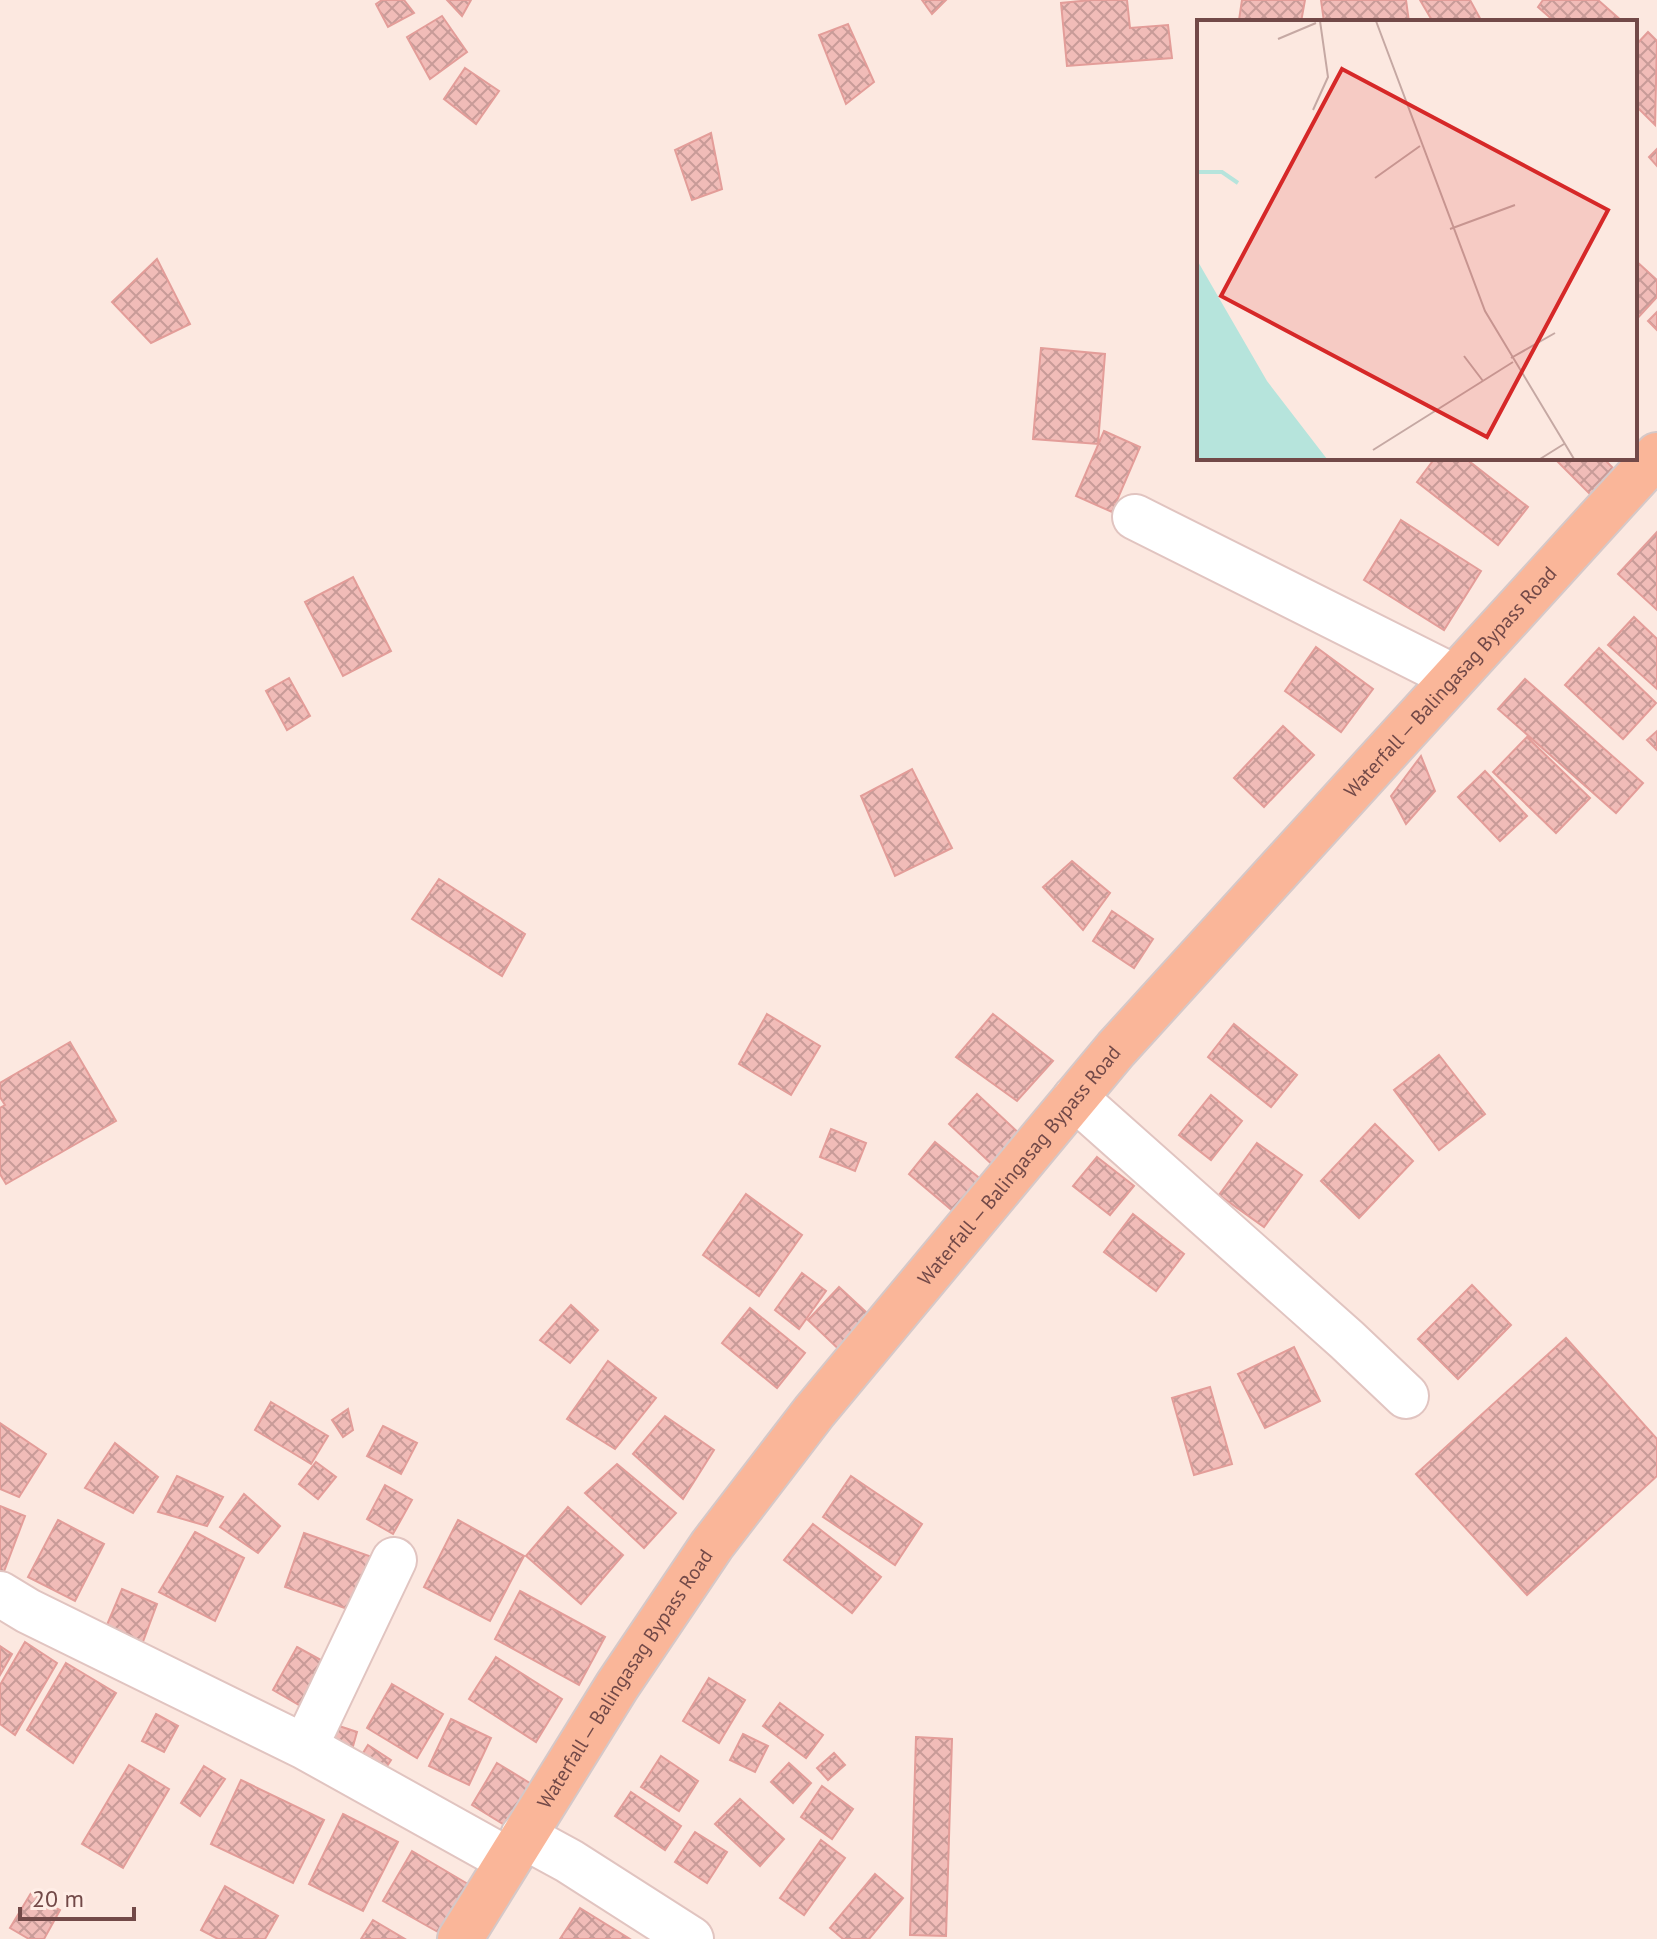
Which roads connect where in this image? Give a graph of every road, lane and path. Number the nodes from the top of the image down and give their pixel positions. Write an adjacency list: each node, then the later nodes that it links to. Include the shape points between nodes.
1 (1657, 455): 3 (main road, Waterfall ‒ Balingasag Bypass Road)
2 (1135, 517): 3 (street)
3 (1454, 677): 4 (main road, Waterfall ‒ Balingasag Bypass Road)
4 (1075, 1098): 5 (street); 9 (main road, Waterfall ‒ Balingasag Bypass Road, via 814,1412 712,1545)
5 (1406, 1396)
6 (394, 1560): 8 (street)
7 (0, 1594): 8 (street)
8 (305, 1747): 9 (street)
9 (515, 1848): 10 (main road, Waterfall ‒ Balingasag Bypass Road); 11 (street, via 569,1861)
10 (460, 1939)
11 (691, 1939)

